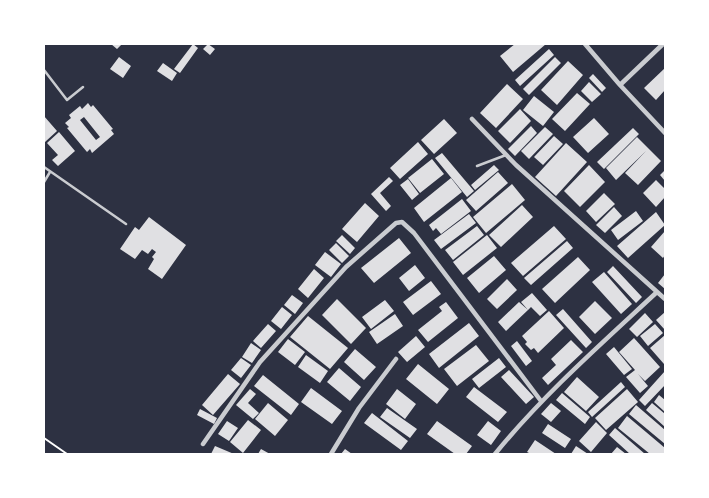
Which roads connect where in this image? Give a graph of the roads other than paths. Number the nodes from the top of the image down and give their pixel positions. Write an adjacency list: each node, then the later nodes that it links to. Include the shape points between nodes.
1 (585, 44): 4 (street)
2 (663, 44): 4 (street)
3 (44, 70): 5 (lane, via 67,100)
4 (620, 85): 7 (street)
5 (83, 88)
6 (472, 119): 8 (street)
7 (665, 133)
8 (507, 154): 9 (lane); 14 (street)
9 (477, 166)
10 (44, 167): 11 (lane)
11 (50, 172): 12 (lane); 13 (lane)
12 (44, 182)
13 (126, 224)
14 (657, 292): 15 (street); 17 (street)
15 (665, 299)
16 (396, 359): 19 (street, via 359,408)
17 (541, 401): 18 (street, via 414,233 402,222 396,223 346,267 260,362); 20 (street)
18 (203, 444)
19 (331, 454)
20 (494, 454)

